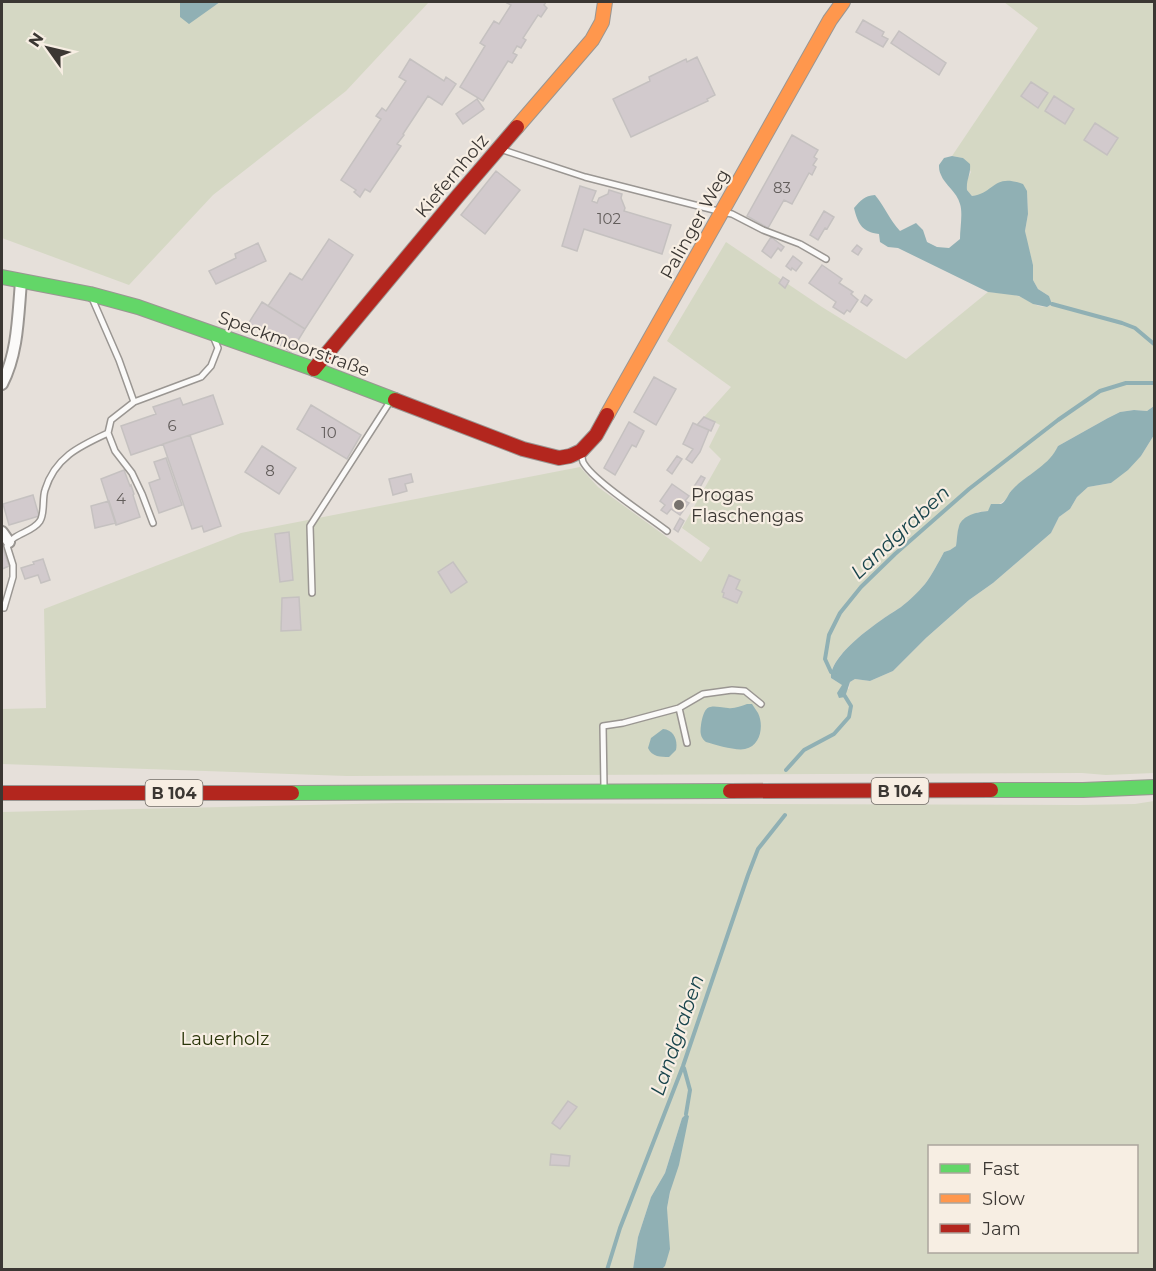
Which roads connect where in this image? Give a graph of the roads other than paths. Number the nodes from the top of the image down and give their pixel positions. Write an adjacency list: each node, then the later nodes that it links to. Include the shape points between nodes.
1 (604, 2): 3 (street, Kiefernholz, via 600,27 592,40)
2 (843, 2): 4 (street, Palinger Weg)
3 (499, 148): 4 (lane, via 585,177); 10 (street, Kiefernholz)
4 (722, 212): 5 (lane); 15 (street, Palinger Weg, via 596,435)
5 (826, 259)
6 (2, 277): 7 (street, Speckmoorstraße)
7 (21, 282): 8 (street, Speckmoorstraße); 11 (street, via 13,354)
8 (90, 294): 9 (street, Speckmoorstraße); 13 (lane)
9 (211, 333): 10 (street, Speckmoorstraße); 13 (lane, via 218,348 212,366 201,376)
10 (314, 369): 12 (street, Speckmoorstraße)
11 (2, 384)
12 (391, 399): 15 (street, Speckmoorstraße, via 523,449 559,458); 20 (lane, via 309,526)
13 (134, 402): 14 (lane, via 111,420)
14 (108, 433): 16 (lane, via 115,451 132,473); 19 (lane, via 71,452 58,464 45,491 42,519)
15 (575, 454): 17 (lane, via 603,483)
16 (153, 523)
17 (667, 531)
18 (2, 532): 19 (street)
19 (9, 542): 21 (lane, via 13,577)
20 (312, 593)
21 (4, 609)
22 (761, 704): 23 (lane, via 745,691 732,690 704,694)
23 (679, 708): 24 (lane); 26 (lane, via 603,726)
24 (687, 742)
25 (1155, 787): 26 (street, B 104)
26 (604, 792): 27 (street, B 104)
27 (2, 793)

